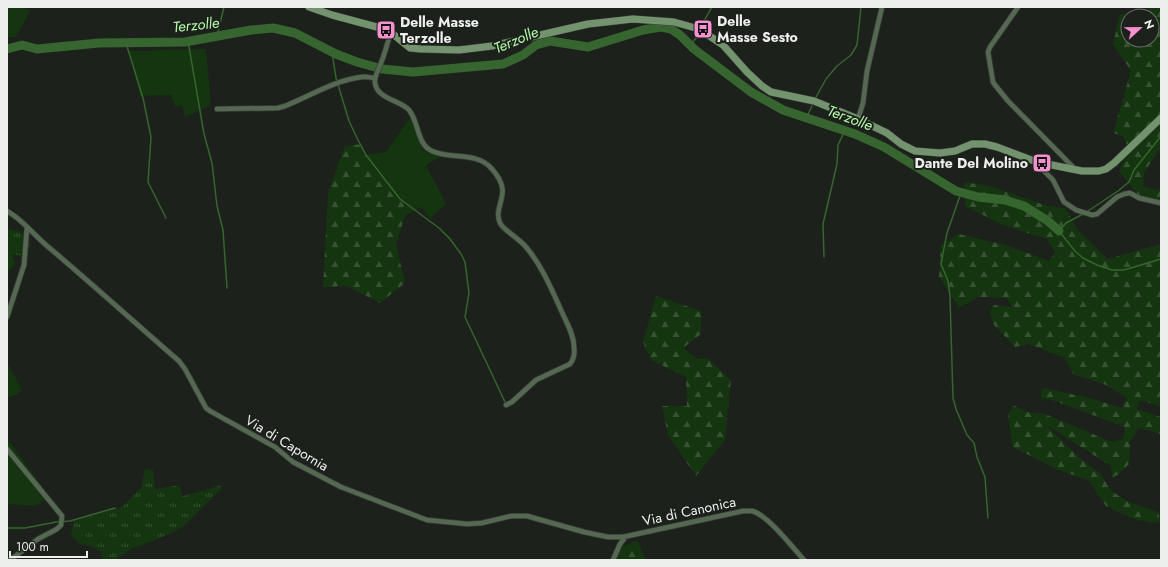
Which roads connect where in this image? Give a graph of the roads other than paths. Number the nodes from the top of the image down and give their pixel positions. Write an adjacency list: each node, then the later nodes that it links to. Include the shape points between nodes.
1 (309, 7): 4 (street)
2 (882, 7): 7 (street)
3 (1018, 7): 10 (street, via 988,52 993,82 1008,101)
4 (391, 31): 5 (street); 7 (street, via 410,48 458,50 492,46 588,24 633,20 674,22 699,28 711,36 771,92 814,102)
5 (375, 77): 6 (street, via 353,79 278,108); 15 (street, via 375,85 379,92 411,113 422,140 430,151 475,159 491,167 503,187 500,224 526,246 538,264 572,333 574,353 570,364 536,380)
6 (217, 109)
7 (858, 118): 9 (street, via 915,150 940,153 955,151 972,144 985,144 997,146)
8 (1161, 118): 10 (street, via 1106,169 1093,172)
9 (1037, 162): 10 (street); 11 (street, via 1053,180 1064,202 1076,210 1097,214 1117,197 1130,193)
10 (1076, 170)
11 (1161, 203)
12 (7, 211): 13 (street, Via di Capornia)
13 (27, 227): 14 (street, via 24,265); 17 (street, Via di Capornia, via 34,236 178,361 206,408 275,447 293,462 341,487 427,520 467,524 511,516 526,516)
14 (7, 317)
15 (506, 405)
16 (7, 449): 19 (street, via 62,516 62,522 57,529 38,539)
17 (608, 536): 18 (street, Via di Canonica)
18 (623, 537): 20 (street); 21 (street, Via di Canonica, via 753,511 769,522)
19 (10, 560)
20 (614, 560)
21 (804, 560)

